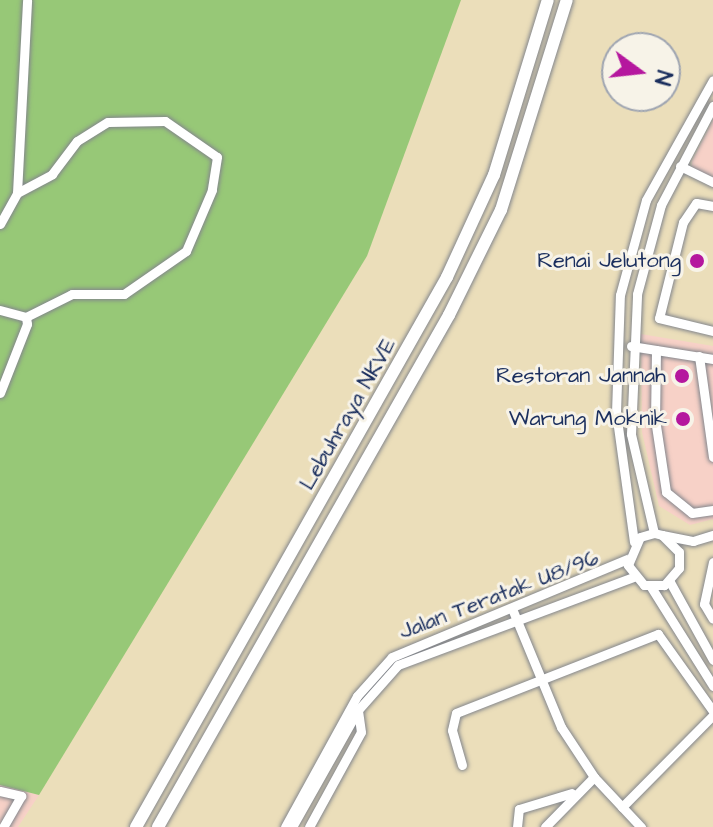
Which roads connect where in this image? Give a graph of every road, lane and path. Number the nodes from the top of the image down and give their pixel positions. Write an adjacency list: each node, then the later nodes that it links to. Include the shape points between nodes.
1 (27, 0): 8 (street, via 28,97)
2 (548, 0): 44 (highway, Lebuhraya NKVE, via 499,160 447,277)
3 (567, 0): 45 (highway, Lebuhraya NKVE, via 532,126 456,302)
4 (713, 80): 24 (street, via 646,200 620,295 616,413)
5 (713, 106): 6 (street)
6 (680, 166): 7 (street); 14 (street, via 642,266)
7 (713, 182)
8 (17, 193): 10 (street); 12 (street, via 52,174 77,141 108,122 165,121 217,157 212,190 186,251 124,294 72,294)
9 (713, 206): 13 (street, via 696,203 683,222 659,318)
10 (0, 224)
11 (0, 310): 12 (street)
12 (26, 317): 18 (street)
13 (713, 331)
14 (631, 346): 15 (street); 22 (street, via 631,434)
15 (656, 350): 16 (street); 21 (street, via 655,419 666,492 692,513)
16 (699, 356): 17 (street); 19 (street)
17 (713, 359)
18 (0, 393)
19 (709, 403): 20 (street)
20 (713, 457)
21 (713, 510)
22 (658, 534): 23 (street); 24 (street); 27 (street, via 679,552)
23 (710, 536): 27 (street)
24 (634, 542): 25 (street)
25 (627, 559): 28 (street); 31 (street, Jalan Teratak U8/96)
26 (713, 562): 32 (street, via 704,604)
27 (679, 568): 29 (street)
28 (633, 577): 30 (street); 31 (street, Jalan Teratak U8/96)
29 (670, 582): 30 (street); 33 (street)
30 (651, 587): 35 (street)
31 (513, 612): 34 (street); 36 (street, Jalan Teratak U8/96, via 411,656); 46 (street, Jalan Teratak U8/96, via 406,648 375,672)
32 (713, 619)
33 (713, 660)
34 (540, 682): 37 (street, via 658,634); 38 (street, via 456,713 452,730); 39 (street)
35 (713, 686)
36 (358, 710): 47 (street, Jalan Teratak U8/96); 48 (street, via 361,732)
37 (713, 713): 42 (street)
38 (462, 765)
39 (594, 777): 41 (street); 42 (street)
40 (0, 791): 43 (street, via 21,796)
41 (572, 793): 49 (street, via 519,809); 50 (street)
42 (622, 807): 51 (street)
43 (3, 827)
44 (136, 827)
45 (158, 827)
46 (285, 827)
47 (292, 827)
48 (309, 827)
49 (517, 827)
50 (545, 827)
51 (641, 827)

